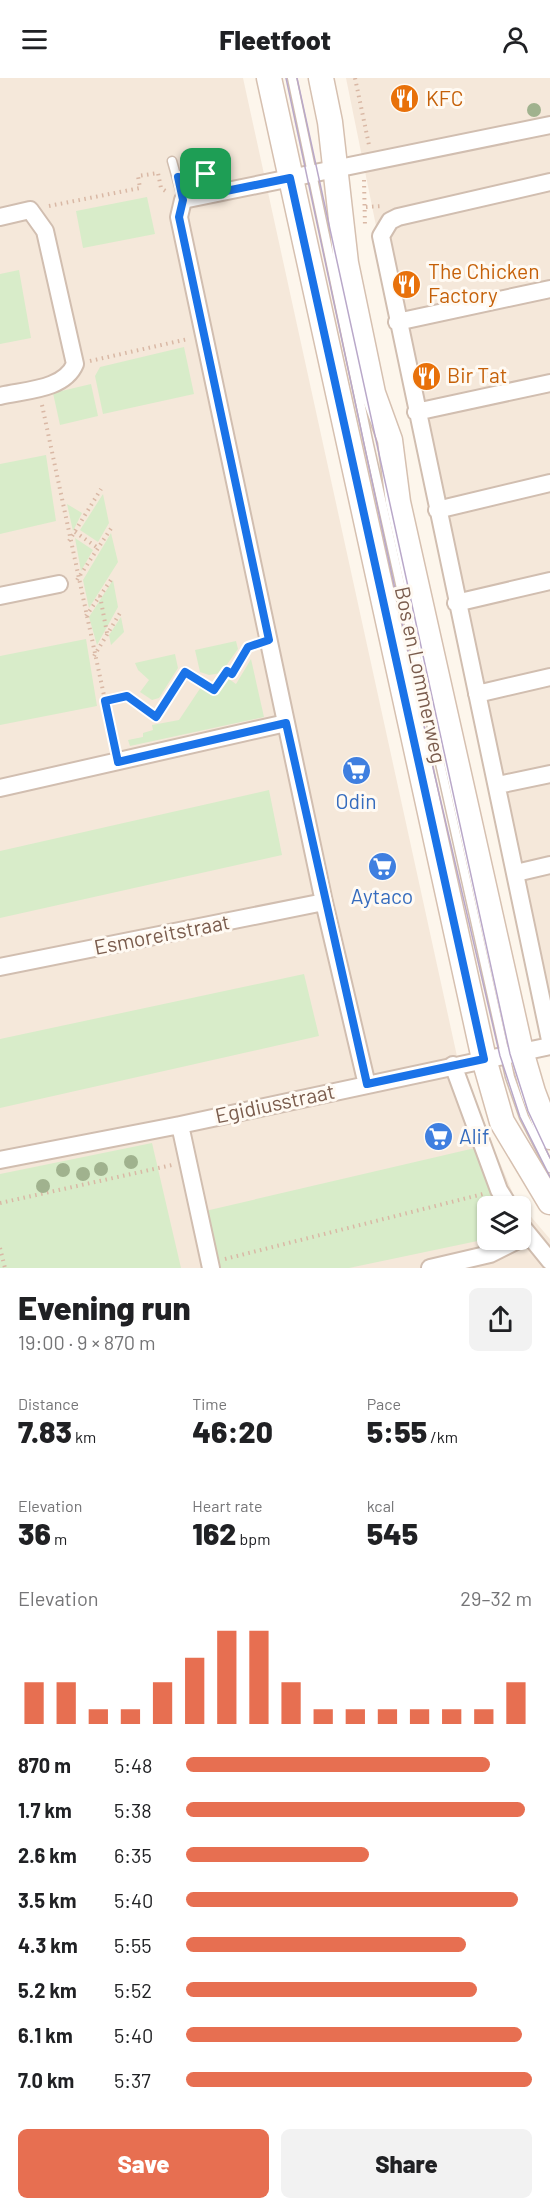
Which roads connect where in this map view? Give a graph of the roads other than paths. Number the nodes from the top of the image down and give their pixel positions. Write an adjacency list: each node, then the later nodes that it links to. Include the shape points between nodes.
1 (269, 78): 6 (main road)
2 (292, 78): 6 (lane)
3 (321, 78): 6 (main road)
4 (550, 125): 6 (street)
5 (172, 161): 7 (lane)
6 (313, 174): 9 (street); 35 (main road, Bos en Lommerweg); 35 (main road, Bos en Lommerweg, via 345,263 373,393 390,440 398,502)
7 (178, 177): 9 (lane, via 206,174); 10 (lane)
8 (550, 183): 13 (street, via 390,221 381,236)
9 (226, 191): 10 (street)
10 (183, 200): 25 (street, via 179,217)
11 (0, 217): 15 (street, via 30,210 45,231 75,364 71,374 44,386)
12 (550, 290): 13 (street)
13 (397, 322): 16 (street)
14 (550, 383): 16 (street)
15 (0, 396)
16 (416, 412): 18 (street)
17 (550, 483): 18 (street)
18 (437, 510): 22 (street)
19 (550, 582): 22 (street)
20 (59, 584): 21 (street)
21 (0, 596)
22 (456, 603): 24 (street)
23 (550, 677): 24 (street)
24 (477, 694): 27 (street)
25 (286, 723): 28 (street); 31 (street)
26 (550, 774): 27 (street)
27 (498, 785): 30 (street)
28 (0, 788)
29 (550, 865): 30 (street)
30 (516, 873): 33 (street)
31 (324, 902): 32 (street, Esmoreitstraat); 37 (street)
32 (0, 967)
33 (550, 1040)
34 (550, 1046): 35 (street, Egidiusstraat)
35 (503, 1055): 36 (street, Egidiusstraat); 39 (main road, Bos en Lommerweg, via 532,1092); 41 (lane, Bos en Lommerweg, via 524,1118); 43 (main road, Bos en Lommerweg, via 502,1122)
36 (453, 1065): 37 (street, Egidiusstraat); 42 (street)
37 (367, 1084): 38 (street, Egidiusstraat)
38 (180, 1125): 40 (street, Egidiusstraat); 47 (street)
39 (550, 1137)
40 (0, 1160)
41 (550, 1168)
42 (503, 1196)
43 (550, 1202)
44 (531, 1243): 46 (street)
45 (496, 1250): 48 (street)
46 (550, 1262)
47 (211, 1265)
48 (430, 1268)

